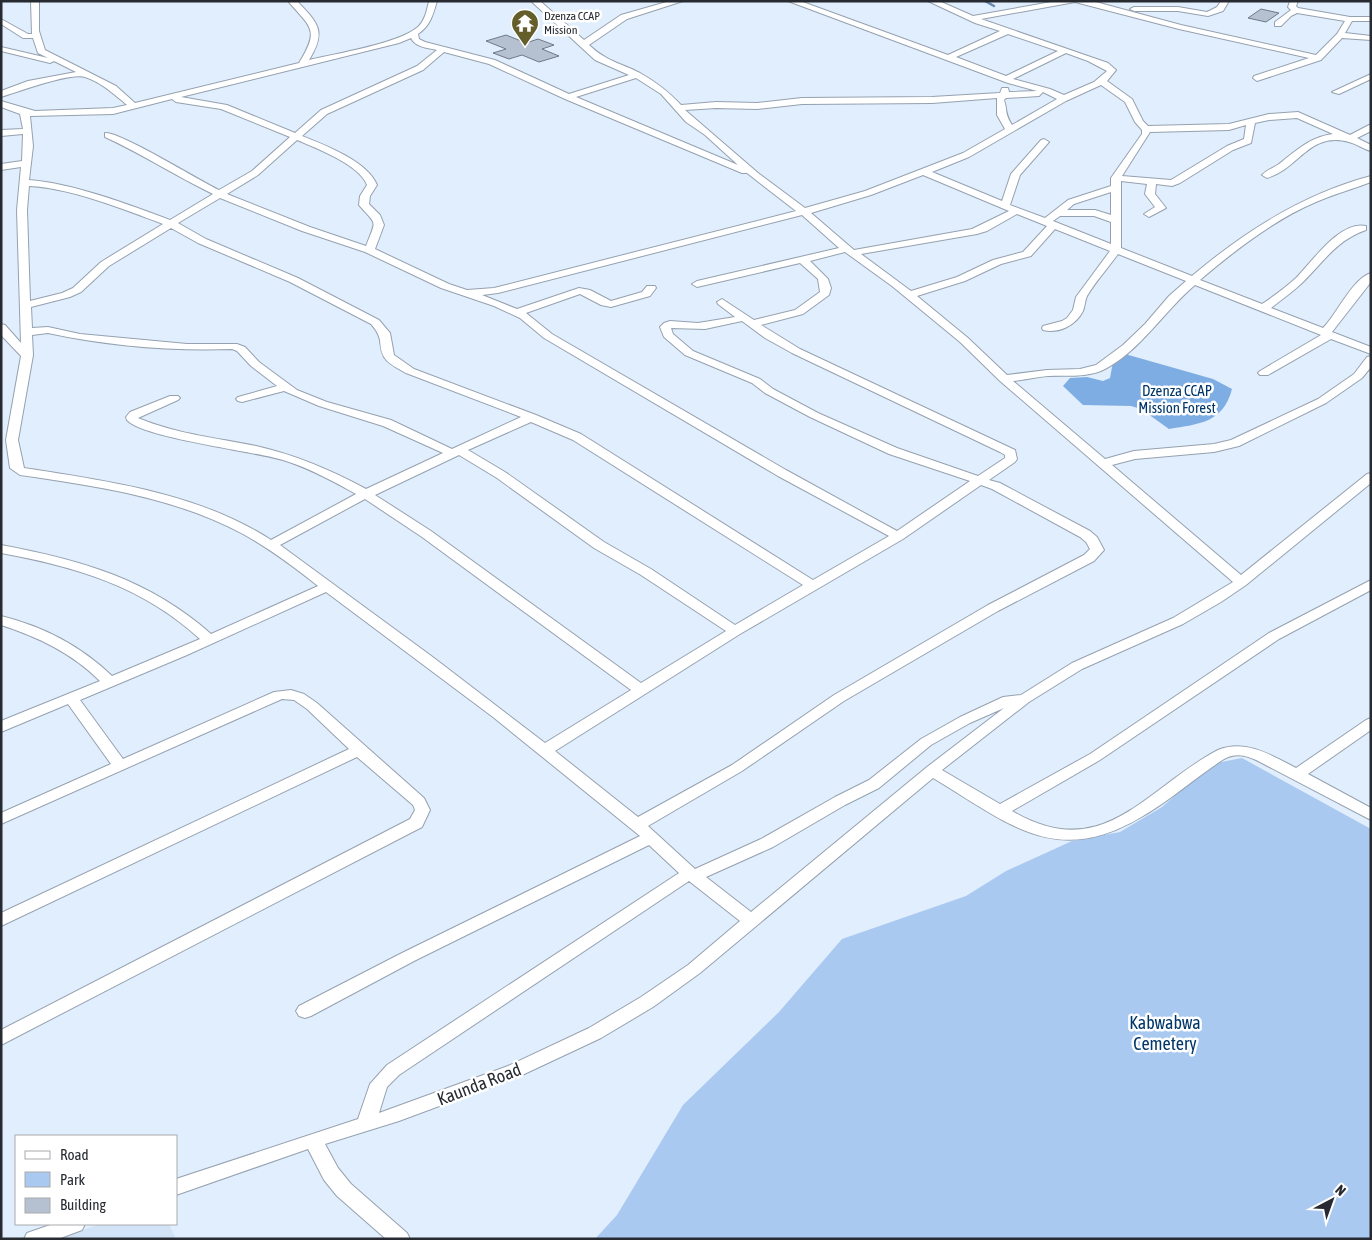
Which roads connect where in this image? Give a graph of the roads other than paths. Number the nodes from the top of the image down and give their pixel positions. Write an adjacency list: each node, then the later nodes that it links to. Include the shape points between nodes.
1 (35, 1): 24 (street)
2 (434, 1): 22 (street, via 427,22)
3 (536, 1): 28 (street)
4 (679, 1): 28 (street, via 624,17)
5 (792, 1): 32 (street)
6 (932, 1): 16 (street)
7 (1072, 1): 16 (street)
8 (1078, 1): 15 (street)
9 (1147, 1): 13 (street)
10 (1225, 1): 13 (street, via 1220,9 1208,14 1182,9)
11 (1294, 1): 14 (street, via 1292,7)
12 (295, 2): 35 (street, via 312,22 316,33 316,42)
13 (1134, 9): 15 (street)
14 (1296, 10): 17 (street); 20 (street)
15 (1124, 12): 33 (street)
16 (971, 18): 21 (street)
17 (1350, 19): 18 (street); 23 (street)
18 (1371, 19)
19 (3, 24): 24 (street, via 26,36)
20 (1278, 24)
21 (1007, 31): 31 (street); 32 (street)
22 (414, 34): 26 (street); 27 (street)
23 (1340, 35): 25 (street); 33 (street)
24 (37, 36): 34 (street, via 41,51)
25 (1371, 38)
26 (386, 44): 27 (street); 35 (street)
27 (422, 44): 30 (street)
28 (583, 44): 38 (street, via 602,60)
29 (1, 50): 34 (street)
30 (442, 50): 47 (street, via 492,62); 61 (street, via 420,68 324,112)
31 (1066, 50): 41 (street); 42 (street, via 1112,70)
32 (950, 57): 37 (street)
33 (1318, 58): 40 (street)
34 (61, 62): 36 (street)
35 (302, 64): 49 (street)
36 (84, 73): 45 (street, via 31,83); 51 (street, via 119,92)
37 (992, 74): 41 (street); 46 (street, via 1005,90)
38 (637, 75): 47 (street); 52 (street, via 664,92)
39 (1371, 76): 43 (street)
40 (1257, 78)
41 (1006, 79): 44 (street)
42 (1102, 81): 48 (street); 57 (street, via 1129,101)
43 (1336, 92)
44 (1052, 93): 46 (street); 48 (street)
45 (1, 94)
46 (1004, 95): 52 (street); 56 (street, via 1000,100 1001,115)
47 (568, 96): 69 (street)
48 (1064, 99): 56 (street)
49 (155, 100): 51 (street); 61 (street, via 215,104)
50 (1, 104): 53 (street)
51 (133, 106): 53 (street, via 92,113)
52 (678, 108): 69 (street)
53 (24, 112): 58 (street)
54 (1252, 122): 57 (street, via 1229,127); 62 (street, via 1279,115 1302,115); 72 (street, via 1248,141 1230,148 1177,181)
55 (1371, 127): 62 (street)
56 (1010, 129): 67 (street, via 973,151)
57 (1146, 129): 71 (street)
58 (27, 131): 59 (street); 65 (street)
59 (1, 133)
60 (108, 135): 74 (street)
61 (295, 137): 74 (street, via 264,167); 84 (street, via 334,152 370,179 372,185 364,205 379,225)
62 (1349, 139): 64 (street); 68 (street, via 1339,136 1321,138)
63 (1044, 142): 75 (street, via 1016,174)
64 (1371, 148)
65 (27, 163): 66 (street); 73 (street)
66 (1, 168)
67 (925, 172): 75 (street); 77 (street)
68 (1266, 175)
69 (755, 176): 77 (street)
70 (1371, 179): 89 (street, via 1287,212 1225,253)
71 (1117, 182): 72 (street); 78 (street, via 1071,202); 80 (street)
72 (1152, 182): 79 (street, via 1150,194 1161,208)
73 (25, 183): 81 (street, via 45,184 112,202); 95 (street, via 22,210)
74 (221, 195): 81 (street); 84 (street)
75 (1005, 206): 76 (street)
76 (1016, 211): 82 (street); 86 (street, via 973,232)
77 (804, 212): 86 (street); 92 (street, via 494,291)
78 (1055, 213): 80 (street, via 1095,213); 82 (street)
79 (1149, 214)
80 (1116, 220): 85 (street)
81 (172, 224): 95 (street, via 105,264 77,290); 111 (street, via 202,241 294,280 375,322 385,334 389,356 405,369)
82 (1049, 224): 85 (street); 93 (street, via 1027,254)
83 (1362, 228): 96 (street, via 1342,235 1282,296)
84 (369, 250): 92 (street, via 445,286)
85 (1116, 250): 89 (street); 100 (street, via 1081,296 1078,310 1071,320)
86 (849, 251): 87 (street); 93 (street)
87 (803, 260): 90 (street); 98 (street, via 822,277 825,294 799,312)
88 (1371, 276): 102 (street, via 1359,287)
89 (1194, 281): 96 (street); 107 (street, via 1173,298 1138,337 1100,367)
90 (697, 284)
91 (651, 288): 97 (street, via 646,294 611,304 579,291)
92 (468, 292): 97 (street)
93 (909, 295): 107 (street, via 964,340)
94 (722, 302): 98 (street)
95 (26, 305): 101 (street)
96 (1263, 308): 102 (street)
97 (517, 312): 118 (street, via 556,341 782,473)
98 (747, 321): 116 (street, via 796,351 1011,453 1011,459); 116 (street, via 665,327 668,335 689,353 756,382 814,415 893,451)
99 (1, 327): 104 (street)
100 (1046, 328)
101 (27, 332): 104 (street); 108 (street, via 48,330 188,347 233,346)
102 (1327, 334): 103 (street); 106 (street)
103 (1371, 351)
104 (27, 355): 112 (street)
105 (1371, 359): 114 (street, via 1358,376 1322,401 1235,443 1134,455)
106 (1264, 373)
107 (1004, 379): 114 (street)
108 (285, 387): 110 (street); 113 (street, via 323,404 387,423)
109 (174, 398): 117 (street, via 134,414 133,420 180,436 295,460)
110 (242, 399)
111 (532, 417): 113 (street); 123 (street, via 600,450)
112 (7, 441): 119 (street, via 16,468 20,470 103,484 170,500 228,522)
113 (456, 451): 117 (street); 126 (street, via 501,475 599,545)
114 (1103, 464): 121 (street)
115 (1371, 477): 121 (street)
116 (978, 480): 118 (street); 142 (street, via 996,486 1077,529 1092,540 1097,550 1089,558 993,608 839,698 738,768)
117 (366, 494): 119 (street); 129 (street, via 419,528)
118 (898, 536): 123 (street)
119 (271, 545): 124 (street)
120 (1, 549): 127 (street, via 75,565 132,586 158,599)
121 (1241, 582): 131 (street, via 1199,610 1077,666)
122 (1371, 584): 139 (street, via 1274,636 1146,724)
123 (812, 585): 126 (street)
124 (326, 587): 127 (street); 135 (street, via 443,670)
125 (1, 620): 128 (street, via 56,640)
126 (735, 631): 129 (street)
127 (208, 639): 128 (street)
128 (109, 681): 130 (street)
129 (640, 689): 135 (street)
130 (71, 698): 133 (street); 136 (street)
131 (1024, 699): 137 (street, Kaunda Road); 144 (street, via 1008,700 965,720 926,742 874,784 767,843)
132 (1371, 723): 138 (street)
133 (1, 727)
134 (359, 750): 136 (street, via 312,706 290,694 279,695); 145 (street); 148 (street, via 419,802 423,808 422,816 416,823)
135 (544, 750): 142 (street)
136 (120, 765): 141 (street)
137 (932, 771): 139 (street); 146 (street, Kaunda Road)
138 (1298, 774): 139 (street, via 1246,750 1232,750 1190,775 1134,817 1105,830 1082,835 1061,837 1039,832); 140 (street)
139 (999, 811)
140 (1371, 815)
141 (1, 819)
142 (636, 825): 143 (street)
143 (651, 837): 144 (street); 147 (street, via 408,957)
144 (692, 875): 146 (street); 149 (street, via 393,1070 379,1084)
145 (1, 920)
146 (751, 921): 149 (street, Kaunda Road, via 694,969 595,1033 514,1071)
147 (305, 1012)
148 (1, 1038)
149 (366, 1124): 150 (street, Kaunda Road)
150 (313, 1140): 151 (street, Kaunda Road); 154 (street, via 331,1174 344,1190)
151 (178, 1186)
152 (72, 1225): 153 (street)
153 (34, 1239)
154 (400, 1239)

